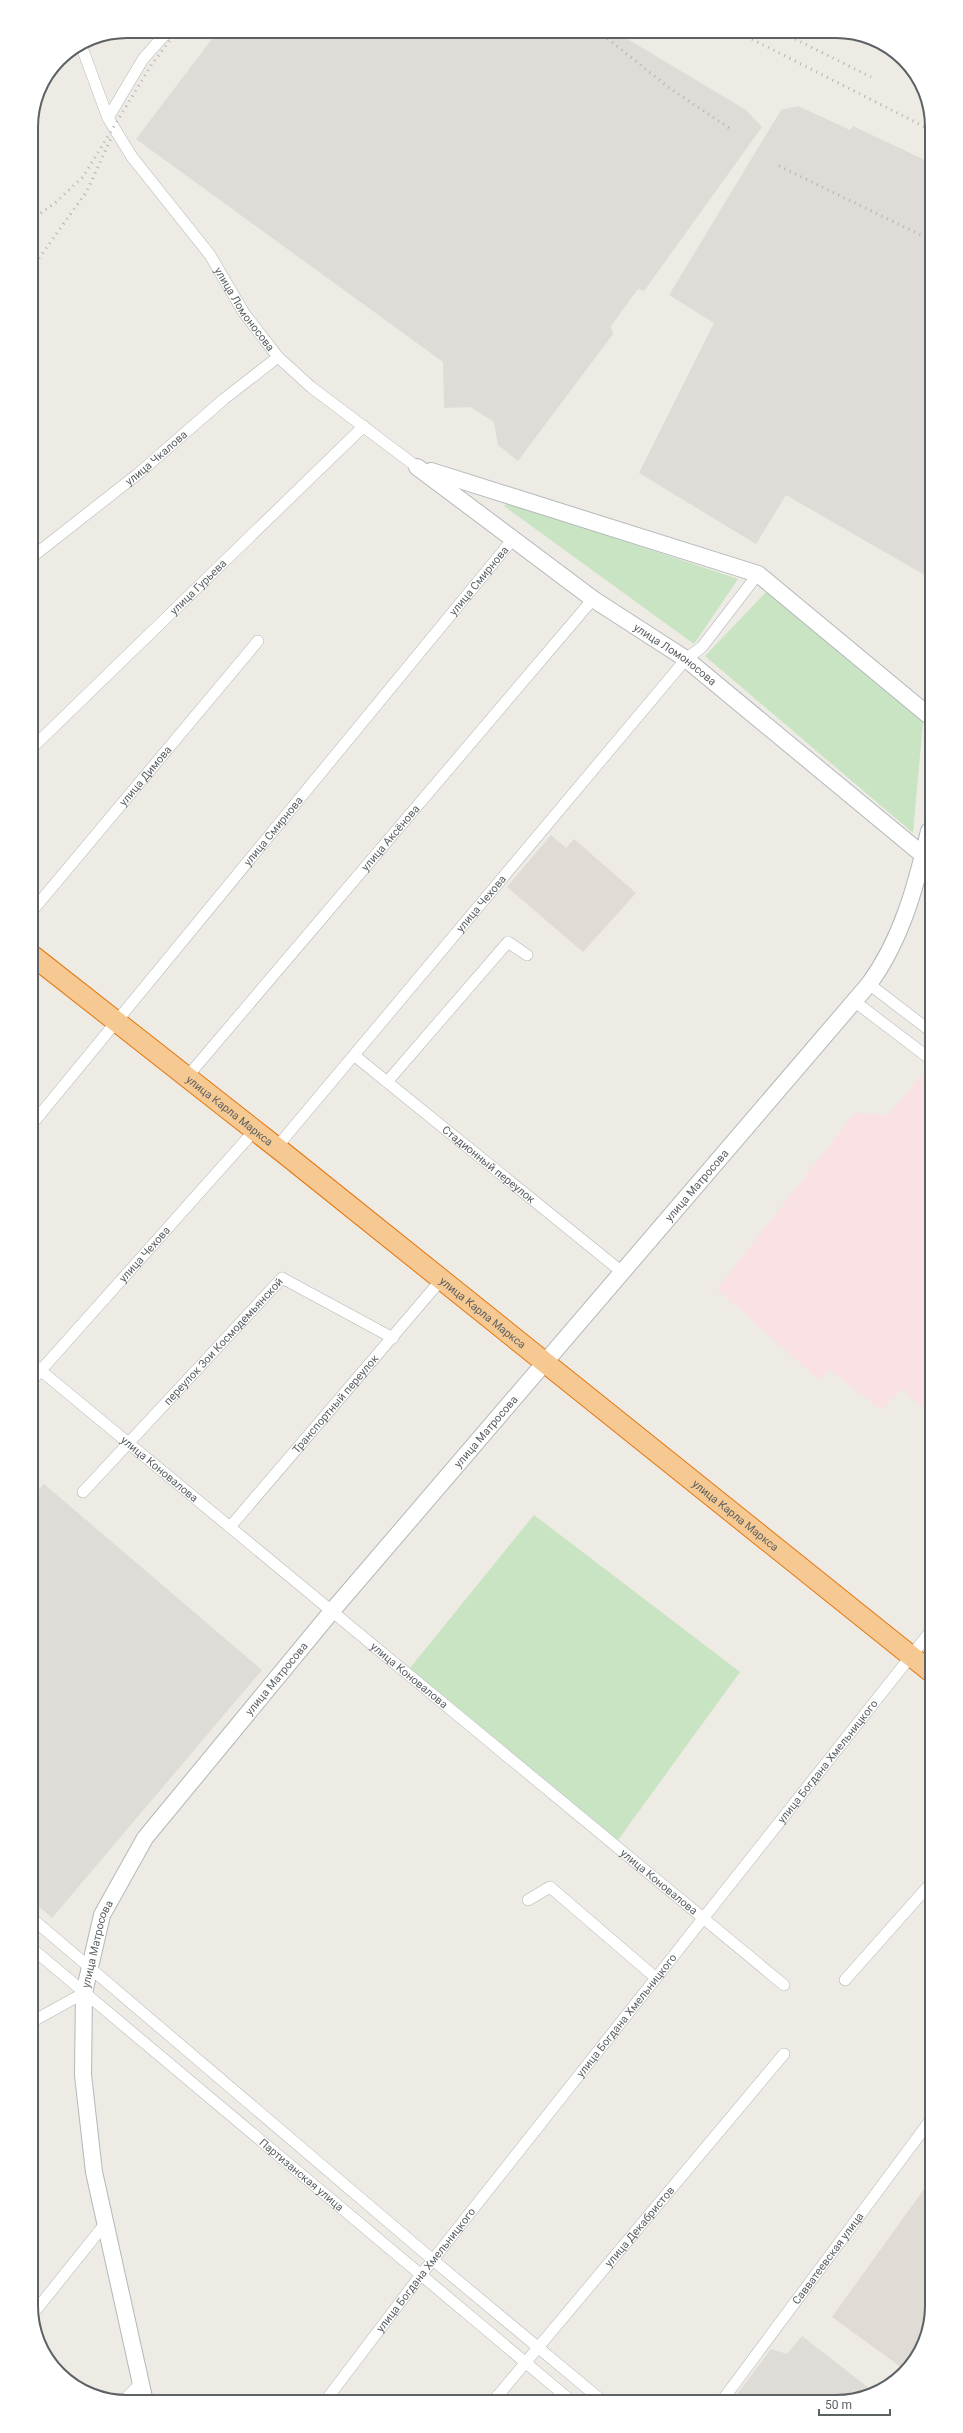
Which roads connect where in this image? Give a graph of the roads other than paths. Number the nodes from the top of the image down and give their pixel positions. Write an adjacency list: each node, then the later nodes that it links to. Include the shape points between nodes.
1 (162, 38): 3 (street, via 143,60)
2 (83, 50): 3 (street, улица Ломоносова)
3 (108, 118): 4 (street, улица Ломоносова, via 132,157 210,255 244,313)
4 (278, 357): 5 (street, улица Ломоносова, via 311,387); 8 (street, улица Чкалова, via 224,399 139,473)
5 (364, 426): 6 (street, улица Ломоносова); 14 (street, улица Гурьева)
6 (417, 467): 7 (street, улица Ломоносова); 9 (street, улица Ломоносова)
7 (513, 539): 10 (street, улица Ломоносова); 22 (street, улица Смирнова)
8 (38, 552)
9 (758, 574): 12 (street, улица Чехова, via 702,647); 13 (street, улица Ломоносова)
10 (593, 599): 12 (street, улица Ломоносова); 26 (street, улица Аксёнова)
11 (258, 642): 17 (street, улица Димова)
12 (686, 659): 15 (street, улица Ломоносова); 25 (street, улица Чехова)
13 (925, 713)
14 (38, 742)
15 (925, 854)
16 (925, 858): 20 (street, улица Матросова, via 899,932 886,961)
17 (38, 904)
18 (527, 956): 27 (street, via 508,942)
19 (38, 960): 22 (highway, улица Карла Маркса)
20 (869, 984): 21 (street, улица Матросова); 23 (street)
21 (854, 1001): 24 (street); 31 (street, улица Матросова)
22 (116, 1021): 26 (highway, улица Карла Маркса); 28 (street, улица Смирнова)
23 (925, 1027)
24 (925, 1055)
25 (355, 1056): 27 (street, Стадионный переулок); 30 (street, улица Чехова)
26 (187, 1077): 29 (highway, улица Карла Маркса)
27 (387, 1082): 31 (street, Стадионный переулок)
28 (38, 1117)
29 (255, 1130): 30 (highway, улица Карла Маркса); 35 (street, улица Чехова)
30 (276, 1148): 32 (highway, улица Карла Маркса)
31 (622, 1272): 34 (street, улица Матросова)
32 (441, 1280): 33 (street, Транспортный переулок); 34 (highway, улица Карла Маркса)
33 (392, 1338): 37 (street, переулок Зои Космодемьянской, via 282,1278); 39 (street, Транспортный переулок)
34 (545, 1362): 40 (street, улица Матросова); 42 (highway, улица Карла Маркса)
35 (38, 1369)
36 (38, 1373): 37 (street, улица Коновалова)
37 (128, 1443): 38 (street); 39 (street, улица Коновалова)
38 (84, 1492)
39 (230, 1527): 40 (street, улица Коновалова)
40 (332, 1611): 46 (street, улица Коновалова); 49 (street, улица Матросова, via 145,1838 102,1915)
41 (925, 1638): 42 (street, улица Богдана Хмельницкого)
42 (911, 1656): 43 (highway, улица Карла Маркса); 46 (street, улица Богдана Хмельницкого)
43 (925, 1667)
44 (925, 1889): 51 (street)
45 (528, 1900): 50 (street, via 550,1887)
46 (704, 1917): 50 (street, улица Богдана Хмельницкого); 52 (street, улица Коновалова)
47 (38, 1924): 49 (street, Партизанская улица)
48 (38, 1954): 53 (street, Партизанская улица)
49 (90, 1968): 53 (street, улица Матросова); 58 (street, Партизанская улица)
50 (656, 1978): 58 (street, улица Богдана Хмельницкого)
51 (845, 1980)
52 (784, 1985)
53 (84, 1993): 54 (street, улица Матросова); 57 (street, via 83,2075 94,2172); 59 (street, Партизанская улица, via 266,2143)
54 (38, 2018)
55 (784, 2054): 61 (street, улица Декабристов)
56 (925, 2127): 70 (street, Савватеевская улица)
57 (105, 2224): 60 (street); 63 (street)
58 (433, 2260): 59 (street, улица Богдана Хмельницкого); 61 (street, Партизанская улица)
59 (420, 2276): 62 (street, Партизанская улица); 66 (street, улица Богдана Хмельницкого)
60 (38, 2308)
61 (538, 2347): 62 (street, улица Декабристов); 69 (street, Партизанская улица)
62 (525, 2363): 67 (street, улица Декабристов); 68 (street, Партизанская улица)
63 (141, 2383): 64 (street); 65 (street)
64 (129, 2395)
65 (144, 2395)
66 (330, 2395)
67 (498, 2395)
68 (564, 2395)
69 (595, 2395)
70 (726, 2395)

